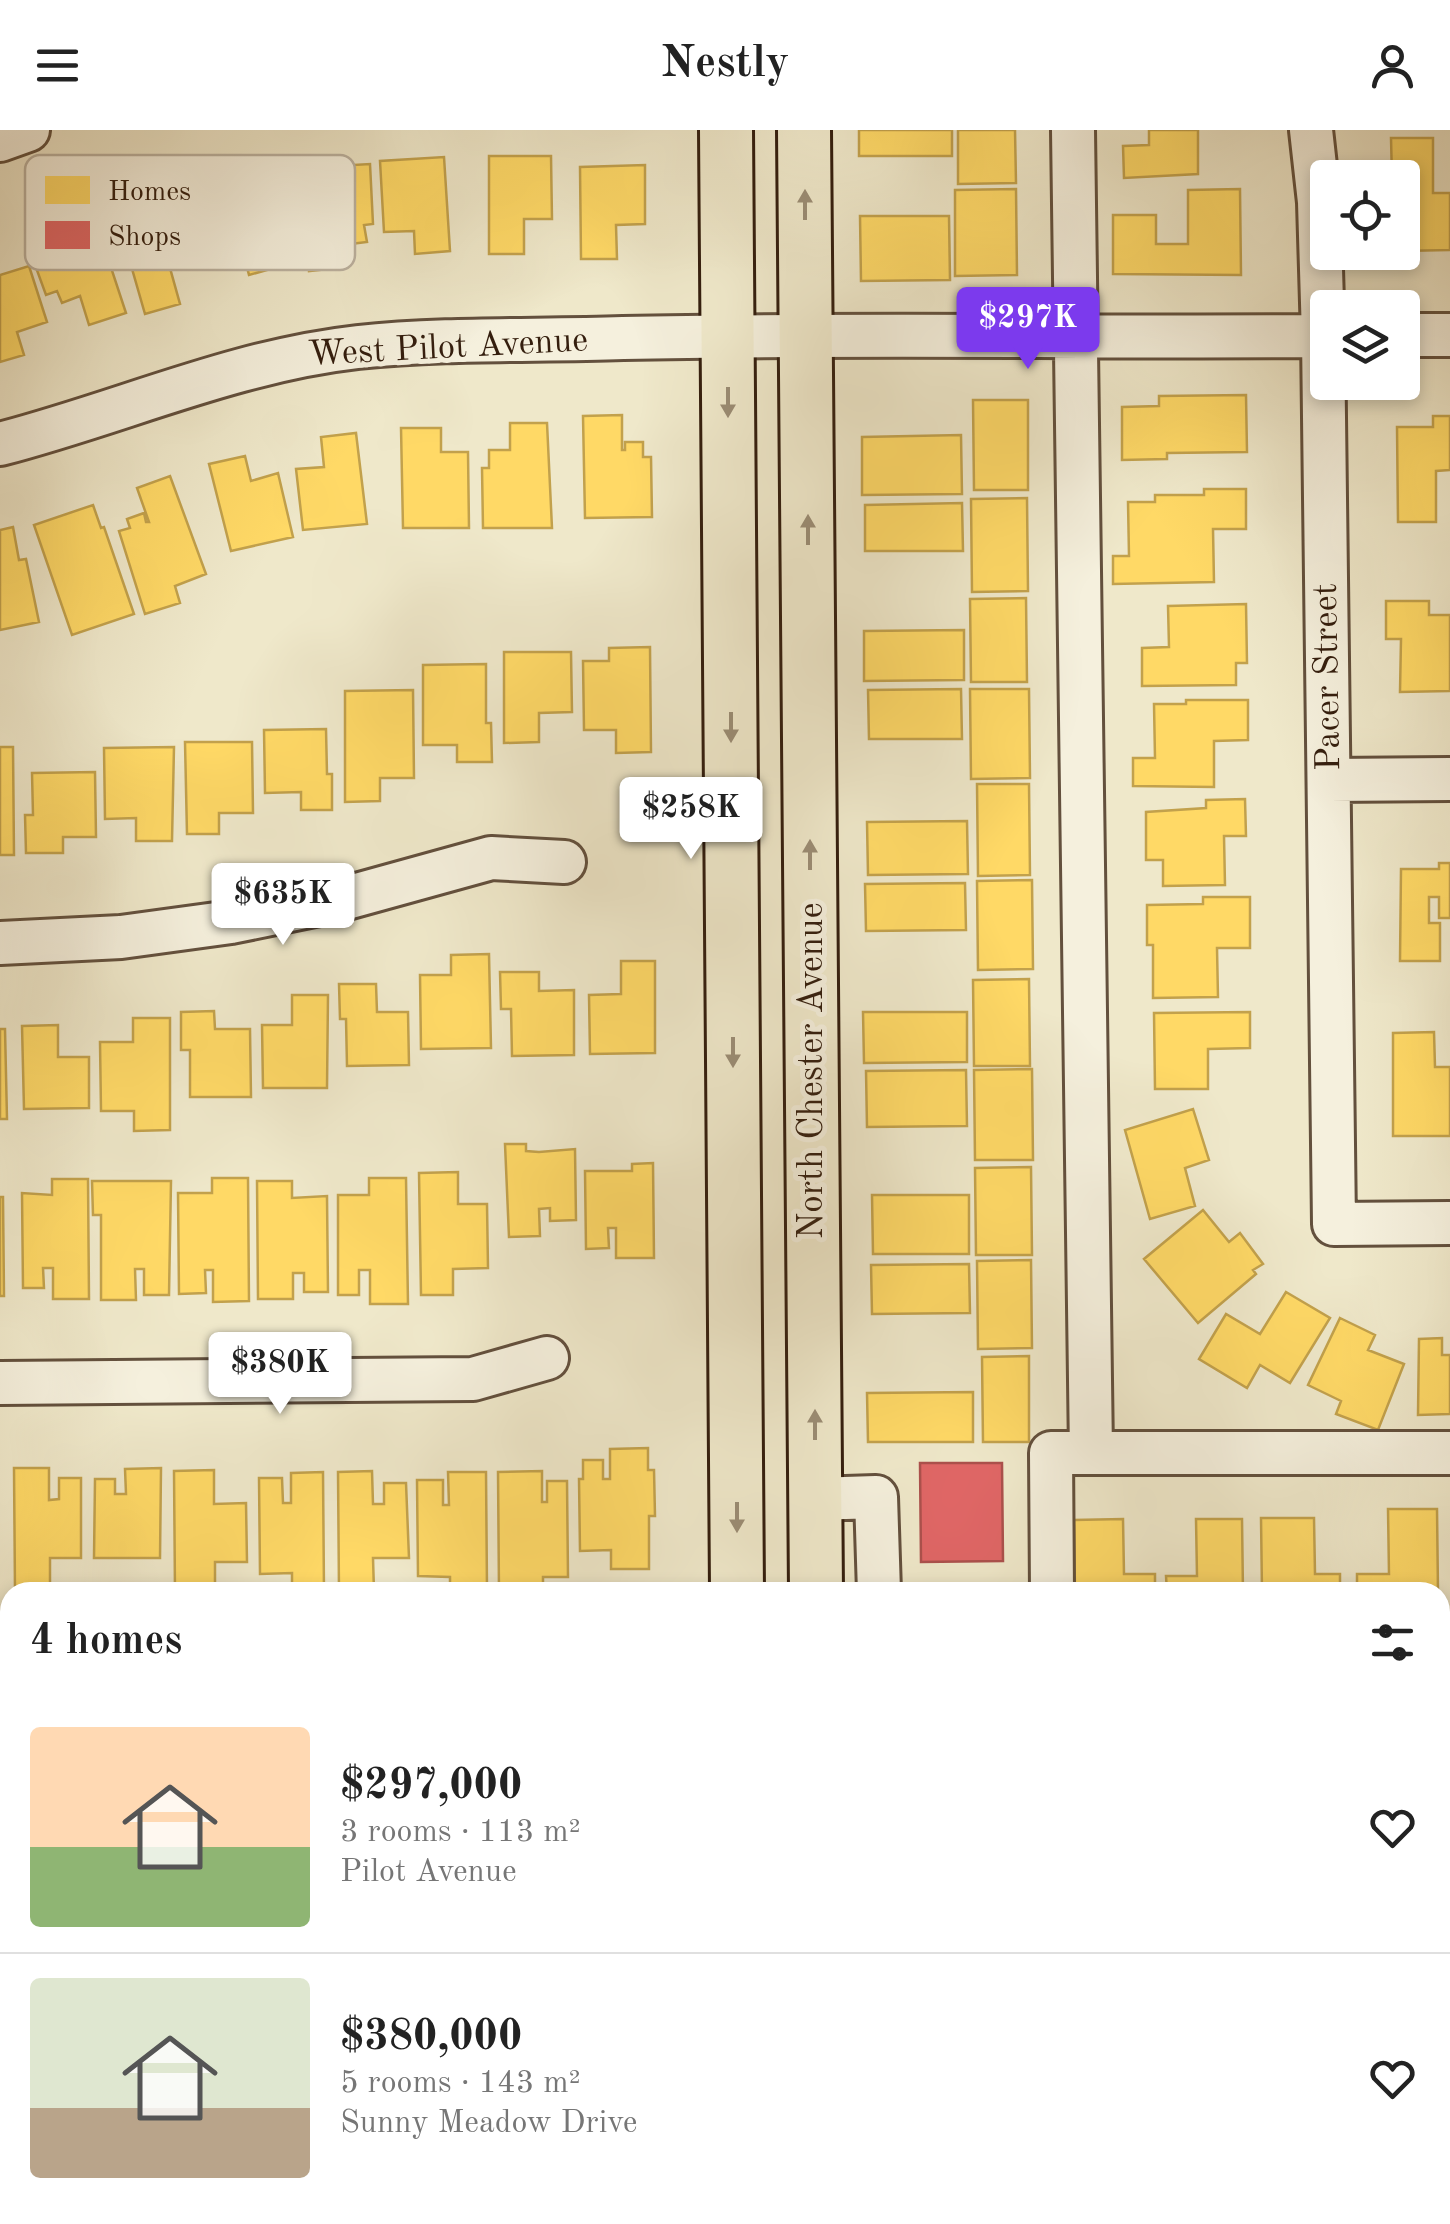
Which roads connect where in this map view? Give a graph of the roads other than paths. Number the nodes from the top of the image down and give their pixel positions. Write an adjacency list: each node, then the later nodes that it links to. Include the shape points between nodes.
1 (28, 130): 6 (street)
2 (726, 130): 9 (main road)
3 (804, 130): 10 (main road, North Chester Avenue, one-way to 3)
4 (1072, 130): 11 (street)
5 (1311, 130): 7 (street, Pacer Street)
6 (0, 140)
7 (1323, 290)
8 (1450, 335): 13 (street)
9 (728, 336): 10 (street, West Pilot Avenue); 15 (street, West Pilot Avenue, via 358,347 202,380); 26 (main road, one-way to 26)
10 (806, 336): 11 (street, West Pilot Avenue); 25 (main road, North Chester Avenue, one-way to 10)
11 (1073, 336): 12 (street, West Pilot Avenue); 23 (street)
12 (1310, 336)
13 (1420, 336)
14 (1326, 400): 17 (street, Pacer Street)
15 (0, 444)
16 (1450, 779): 17 (street)
17 (1330, 780): 20 (street, Pacer Street, via 1334,1224)
18 (564, 862): 19 (street, via 491,858 231,922)
19 (0, 944)
20 (1450, 1222)
21 (547, 1358): 22 (street, via 473,1379)
22 (0, 1382)
23 (1091, 1453): 24 (street); 29 (street, via 1051,1453)
24 (1450, 1453)
25 (815, 1499): 27 (main road, North Chester Avenue); 28 (street, via 876,1497)
26 (738, 1582)
27 (816, 1582)
28 (879, 1582)
29 (1052, 1582)

